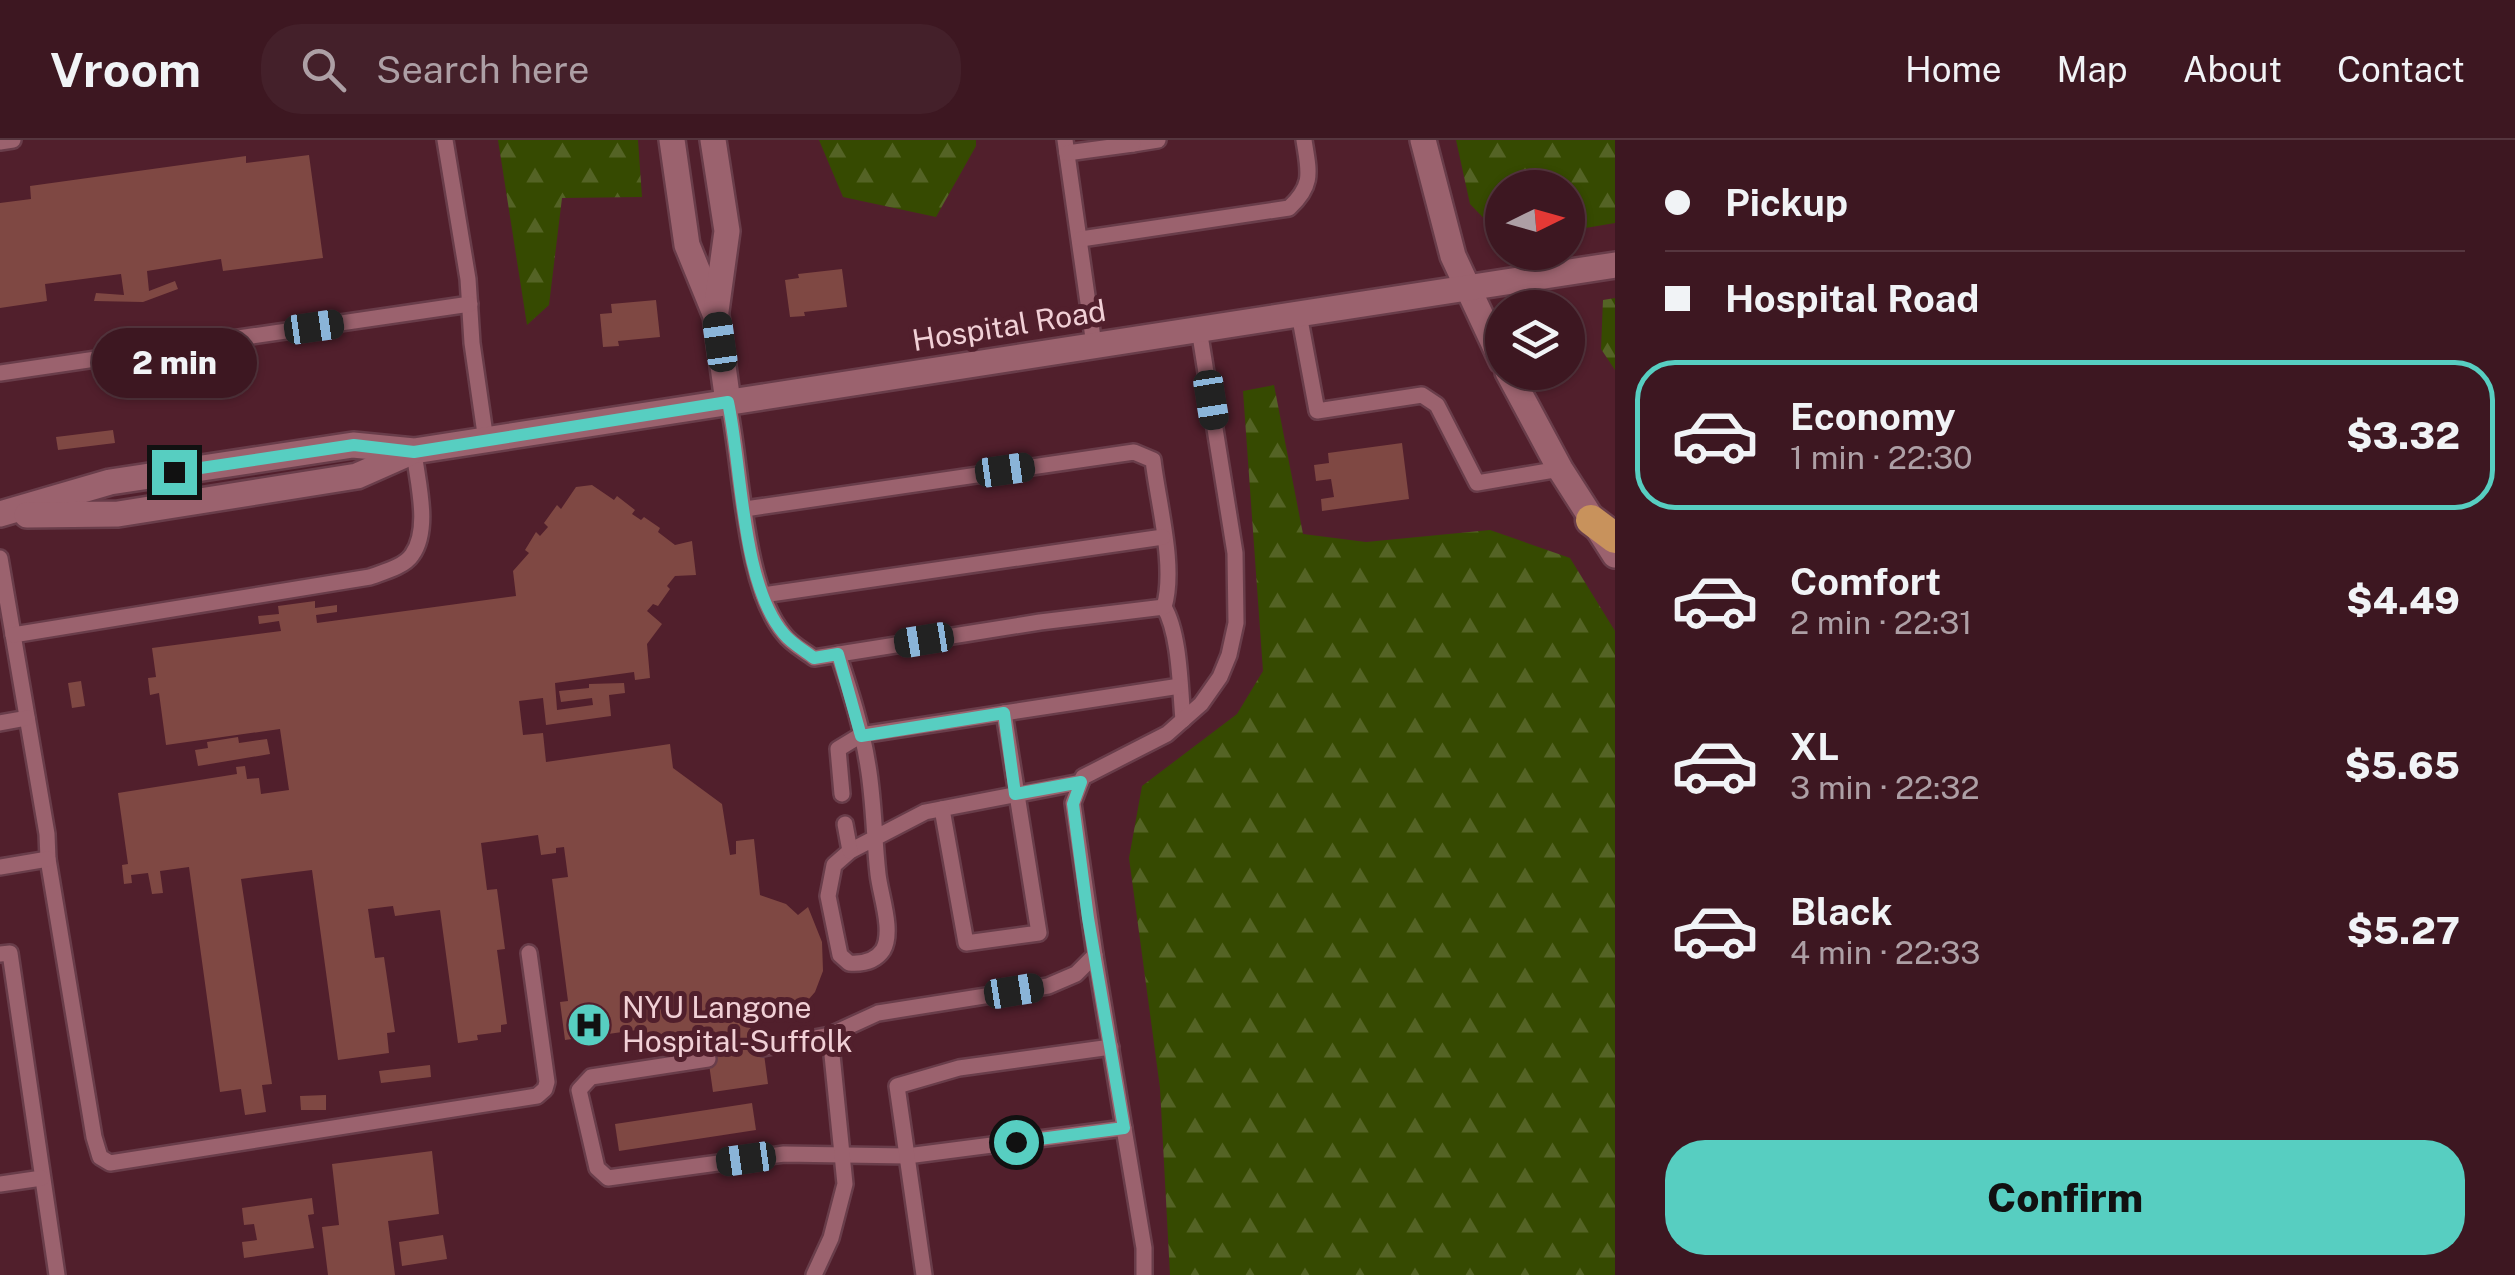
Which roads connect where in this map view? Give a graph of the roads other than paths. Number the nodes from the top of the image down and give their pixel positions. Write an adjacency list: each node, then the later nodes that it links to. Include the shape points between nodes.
1 (13, 140): 8 (lane)
2 (445, 140): 16 (lane)
3 (672, 140): 12 (street)
4 (714, 140): 11 (street)
5 (1158, 140): 9 (lane)
6 (1304, 140): 13 (lane, via 1306,192 1289,208)
7 (1422, 140): 15 (street)
8 (0, 142)
9 (1132, 142): 10 (lane)
10 (1066, 147): 13 (lane)
11 (720, 182): 12 (street); 18 (street, via 726,231)
12 (679, 188): 18 (street, via 687,244)
13 (1081, 238): 21 (lane)
14 (1615, 265): 15 (street, Hospital Road)
15 (1468, 290): 17 (street, Hospital Road); 19 (street)
16 (470, 304): 22 (lane); 25 (lane)
17 (1299, 314): 20 (street, Hospital Road); 27 (lane, via 1318,411 1422,395 1437,406 1477,483)
18 (716, 316): 24 (street)
19 (1485, 326)
20 (1199, 329): 21 (street, Hospital Road); 42 (lane, via 1235,553 1236,623 1220,677)
21 (1094, 345): 24 (street, Hospital Road)
22 (0, 374)
23 (1518, 390): 27 (street)
24 (728, 402): 25 (street, Hospital Road); 28 (lane)
25 (486, 440): 26 (street, Hospital Road)
26 (414, 452): 29 (street, Hospital Road, via 354,445 128,479); 37 (lane, via 422,526 412,556 395,568 370,578)
27 (1560, 469): 30 (street)
28 (745, 509): 31 (lane, via 1134,452 1152,460); 35 (lane)
29 (0, 515)
30 (1591, 520): 32 (highway); 33 (street)
31 (1163, 536): 35 (lane); 36 (lane, via 1169,564)
32 (1615, 538)
33 (1615, 554)
34 (0, 558): 37 (lane)
35 (763, 595): 38 (lane, via 784,634 814,658)
36 (1164, 607): 38 (lane); 39 (lane)
37 (13, 635): 41 (lane)
38 (838, 654): 44 (lane)
39 (1180, 686): 40 (lane); 42 (lane)
40 (1004, 713): 44 (lane); 47 (lane)
41 (27, 718): 43 (lane); 52 (lane)
42 (1183, 720): 45 (lane)
43 (0, 722)
44 (861, 736): 46 (lane, via 838,748); 50 (lane)
45 (1081, 782): 47 (lane); 56 (lane, via 1073,804)
46 (842, 794)
47 (1015, 794): 48 (lane); 48 (lane, via 1039,932 966,944)
48 (942, 809): 50 (lane)
49 (846, 824): 51 (lane)
50 (876, 839): 51 (lane); 51 (lane, via 885,947 867,962 849,963 840,955 828,896 834,865)
51 (850, 851)
52 (48, 858): 53 (lane); 54 (lane, via 94,1136 100,1157 110,1164 536,1096 547,1082)
53 (0, 867)
54 (529, 953)
55 (0, 954): 64 (lane, via 10,952)
56 (1095, 955): 57 (lane, via 1076,974 1048,986 878,1013); 58 (lane)
57 (830, 1035): 59 (lane); 63 (lane)
58 (1112, 1047): 61 (lane); 62 (lane, via 959,1068 898,1086)
59 (764, 1048)
60 (708, 1058): 63 (lane, via 592,1077 579,1090 597,1168 608,1178 784,1154)
61 (1124, 1128): 62 (lane); 69 (lane)
62 (907, 1156): 63 (lane); 68 (lane)
63 (844, 1157): 67 (lane, via 846,1184)
64 (42, 1178): 65 (lane); 66 (lane)
65 (0, 1184)
66 (57, 1275)
67 (814, 1275)
68 (924, 1275)
69 (1144, 1275)

